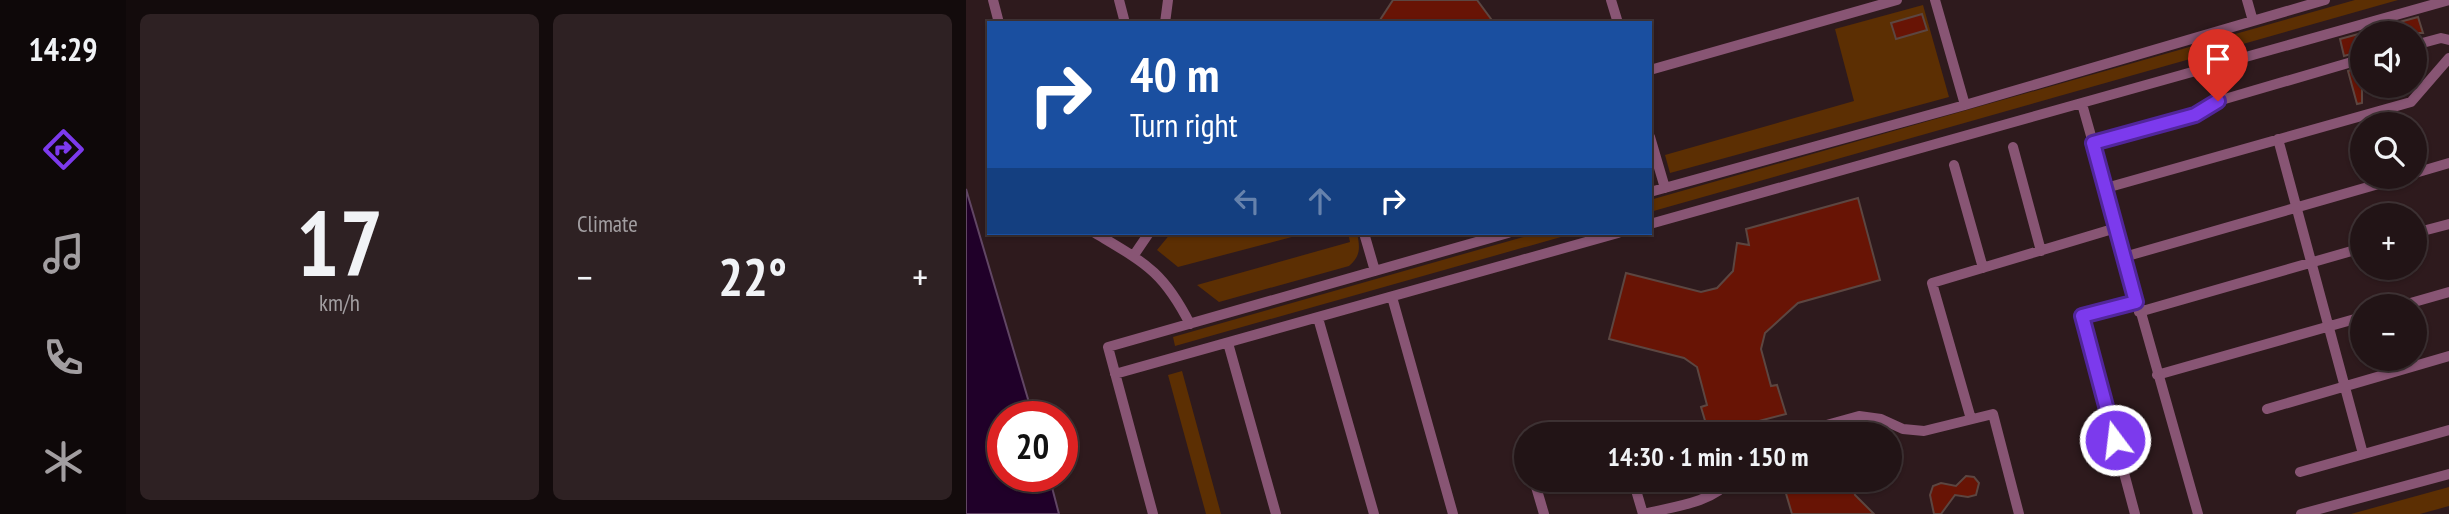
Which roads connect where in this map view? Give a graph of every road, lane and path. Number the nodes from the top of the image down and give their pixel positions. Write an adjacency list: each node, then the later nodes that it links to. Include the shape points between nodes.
1 (993, 0): 10 (lane)
2 (1119, 0): 11 (lane)
3 (1168, 0): 12 (lane)
4 (1611, 0): 13 (lane)
5 (1897, 0): 19 (lane)
6 (1935, 0): 23 (lane)
7 (2247, 0): 14 (lane)
8 (2449, 0): 20 (lane)
9 (2321, 1): 14 (lane)
10 (998, 21)
11 (1124, 21)
12 (1165, 21)
13 (1617, 21)
14 (2253, 21): 23 (lane)
15 (2449, 40): 16 (lane)
16 (2427, 41)
17 (2449, 58): 24 (lane, via 2411,102)
18 (2350, 62): 21 (lane)
19 (1652, 69)
20 (2209, 69): 21 (lane); 22 (lane)
21 (2218, 101): 25 (lane, via 2195,115)
22 (2082, 104): 25 (lane); 36 (lane)
23 (1965, 105): 31 (lane)
24 (2278, 139): 32 (lane); 35 (lane)
25 (2093, 143): 32 (lane)
26 (1652, 144): 31 (lane)
27 (2013, 147): 45 (lane)
28 (2449, 163): 30 (lane)
29 (1954, 165): 50 (lane)
30 (2427, 169)
31 (1665, 188): 34 (lane)
32 (2105, 188): 38 (lane)
33 (2362, 189): 35 (lane)
34 (1652, 191)
35 (2298, 208): 48 (lane); 49 (lane)
36 (1652, 223)
37 (2449, 224): 39 (lane)
38 (2116, 228): 45 (lane); 48 (lane)
39 (2427, 230)
40 (1099, 235): 47 (lane)
41 (1149, 235): 47 (lane)
42 (1365, 235): 51 (lane)
43 (1501, 235): 51 (lane)
44 (1611, 235): 53 (lane)
45 (2041, 251): 50 (lane)
46 (2350, 252): 49 (lane)
47 (1134, 255): 58 (lane, via 1161,276)
48 (2124, 257): 55 (lane)
49 (2312, 263): 55 (lane); 59 (lane)
50 (1983, 268): 66 (lane, via 1933,283)
51 (1375, 271): 58 (lane)
52 (2449, 292): 54 (lane)
53 (1392, 297): 56 (lane); 80 (lane)
54 (2427, 298)
55 (2138, 307): 63 (lane); 84 (lane, via 2082,316)
56 (1318, 318): 60 (lane); 79 (lane)
57 (2350, 321): 59 (lane)
58 (1190, 324): 62 (lane, via 1108,347)
59 (2329, 327): 63 (lane); 64 (lane)
60 (1228, 343): 62 (lane); 78 (lane)
61 (2449, 356): 64 (lane)
62 (1115, 374): 77 (lane)
63 (2157, 375): 85 (lane)
64 (2345, 386): 65 (lane); 71 (lane)
65 (2267, 409)
66 (1971, 419): 69 (lane, via 1924,431); 83 (lane, via 1993,414)
67 (1837, 422): 68 (lane, via 1859,416)
68 (1888, 422)
69 (1902, 429)
70 (2449, 430): 71 (lane)
71 (2363, 454): 72 (lane)
72 (2300, 472)
73 (2449, 474): 86 (lane)
74 (1538, 492): 81 (lane)
75 (1637, 492): 82 (lane)
76 (1717, 492): 82 (lane)
77 (1153, 514)
78 (1276, 514)
79 (1374, 514)
80 (1452, 514)
81 (1544, 514)
82 (1643, 514)
83 (2019, 514)
84 (2135, 514)
85 (2197, 514)
86 (2301, 514)

